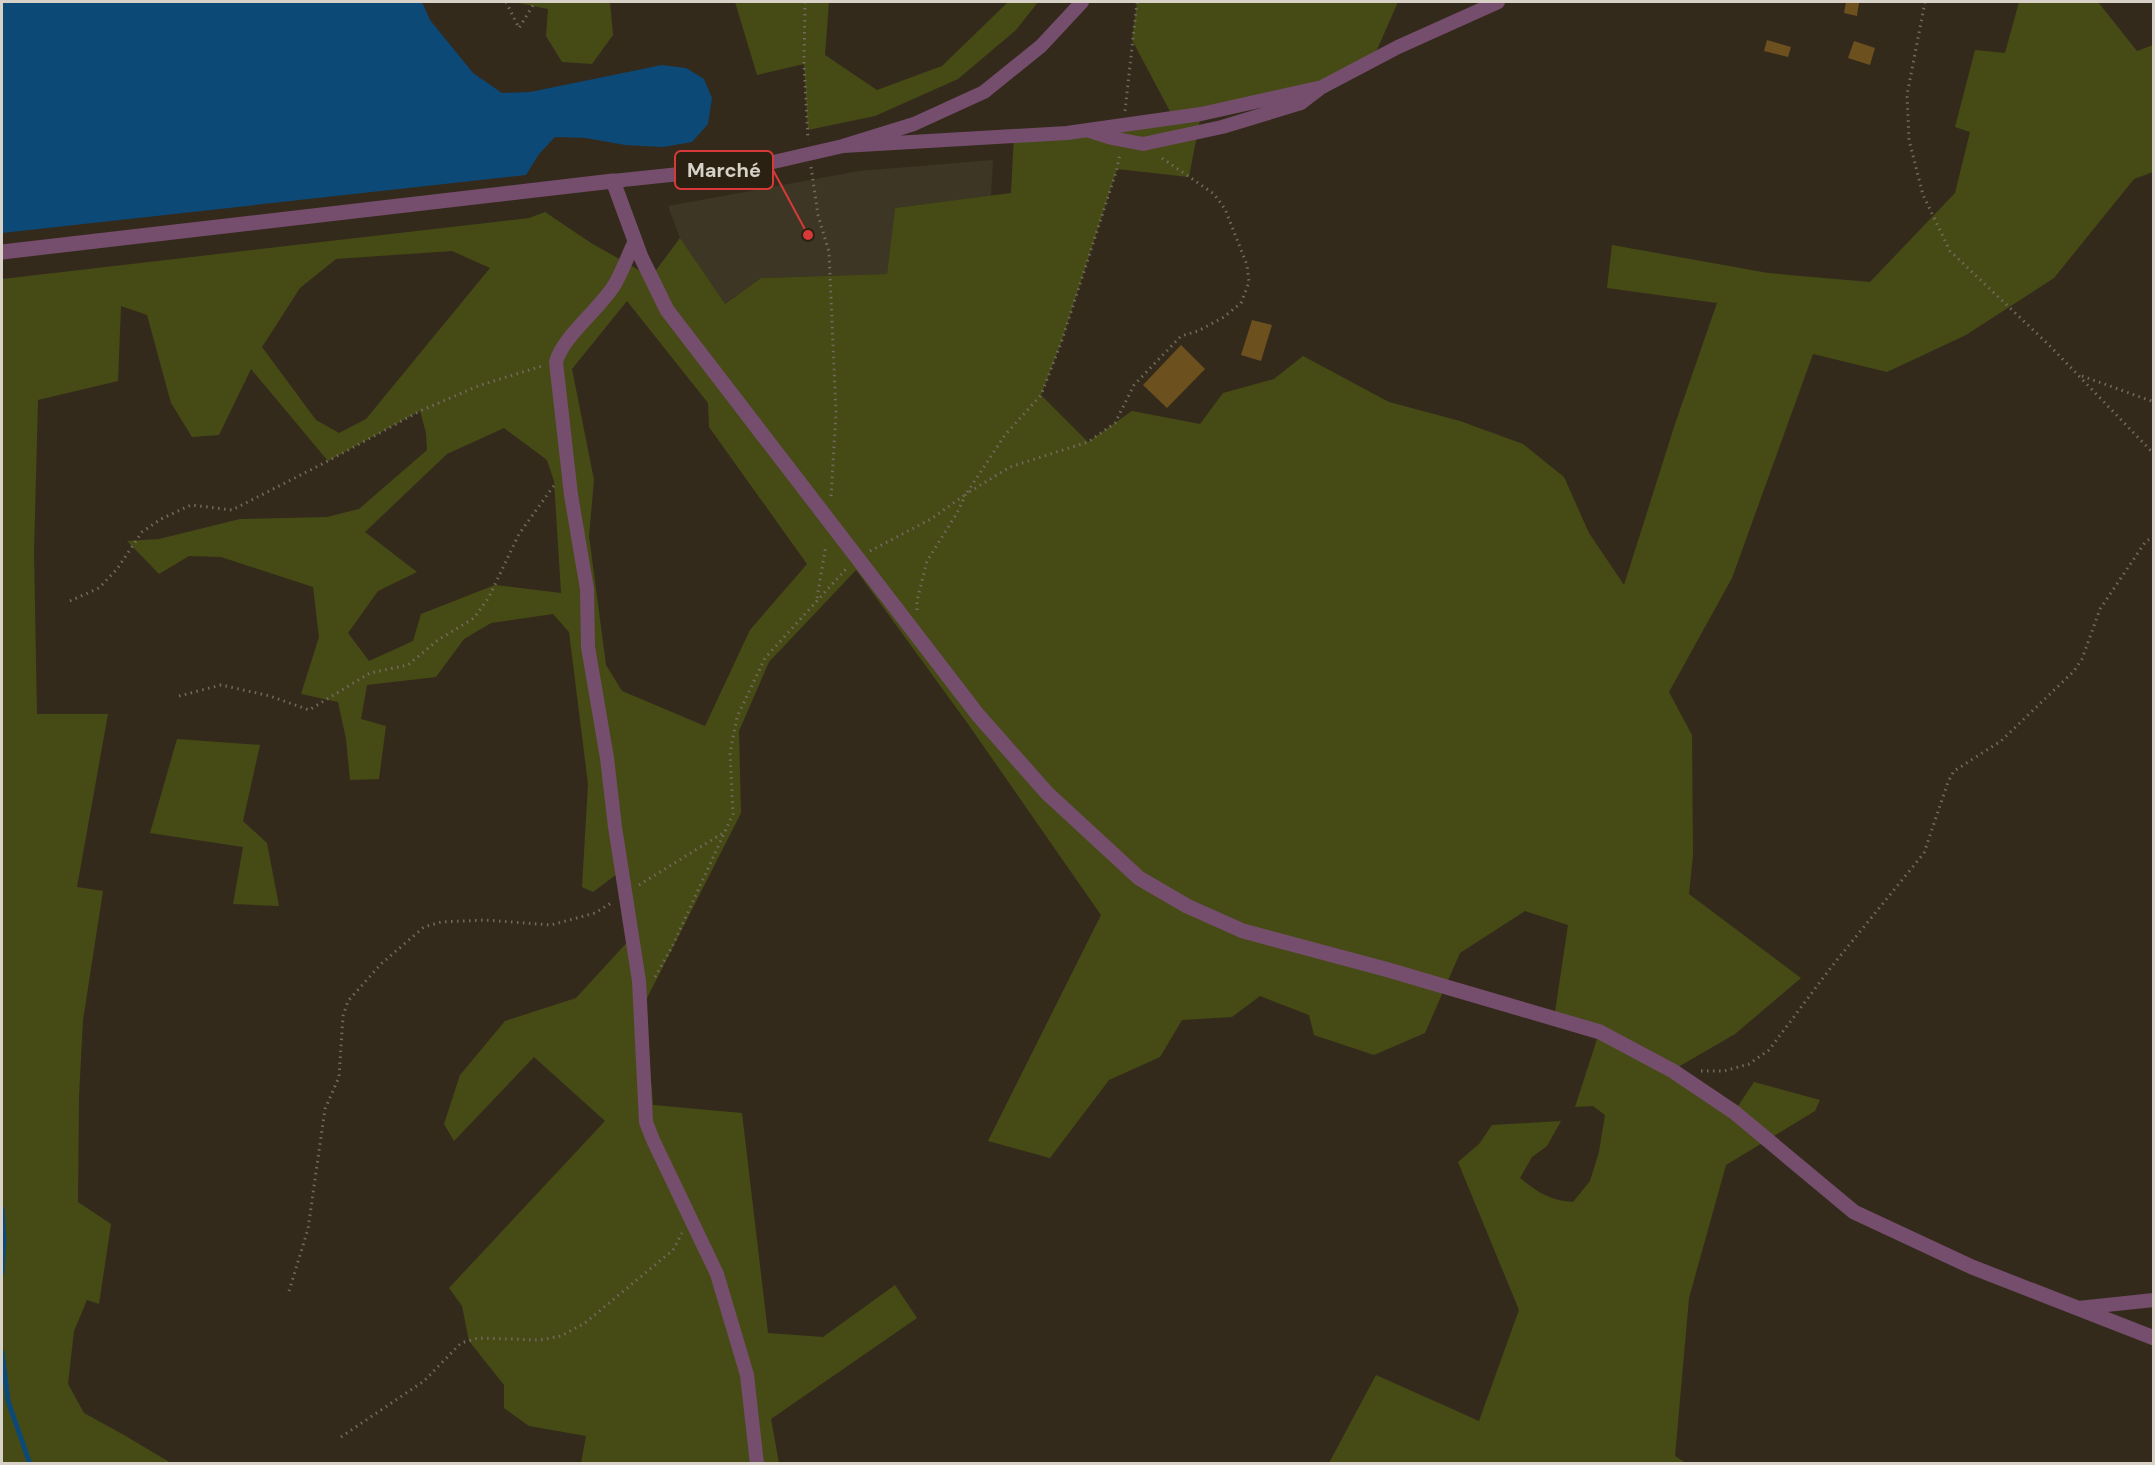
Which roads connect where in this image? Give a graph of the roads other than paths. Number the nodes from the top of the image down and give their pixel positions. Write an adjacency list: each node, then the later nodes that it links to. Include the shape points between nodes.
1 (1082, 2): 5 (street, via 1041,46 984,92 914,124)
2 (1498, 2): 3 (street)
3 (1322, 87): 4 (street, via 1201,114); 4 (street, via 1302,104 1143,144)
4 (1087, 130): 5 (street)
5 (843, 146): 6 (street, via 756,166)
6 (614, 181): 7 (street); 8 (street)
7 (635, 241): 10 (street, via 667,310 978,715 1047,793 1139,878 1187,906 1243,931 1600,1032 1673,1071 1734,1113 1854,1212 1972,1267); 12 (street, via 615,284 559,351 556,362 567,465 587,589 588,647 639,981 646,1122 717,1274 747,1375)
8 (2, 252)
9 (2154, 1300): 10 (street)
10 (2078, 1308): 11 (street)
11 (2154, 1338)
12 (757, 1464)

